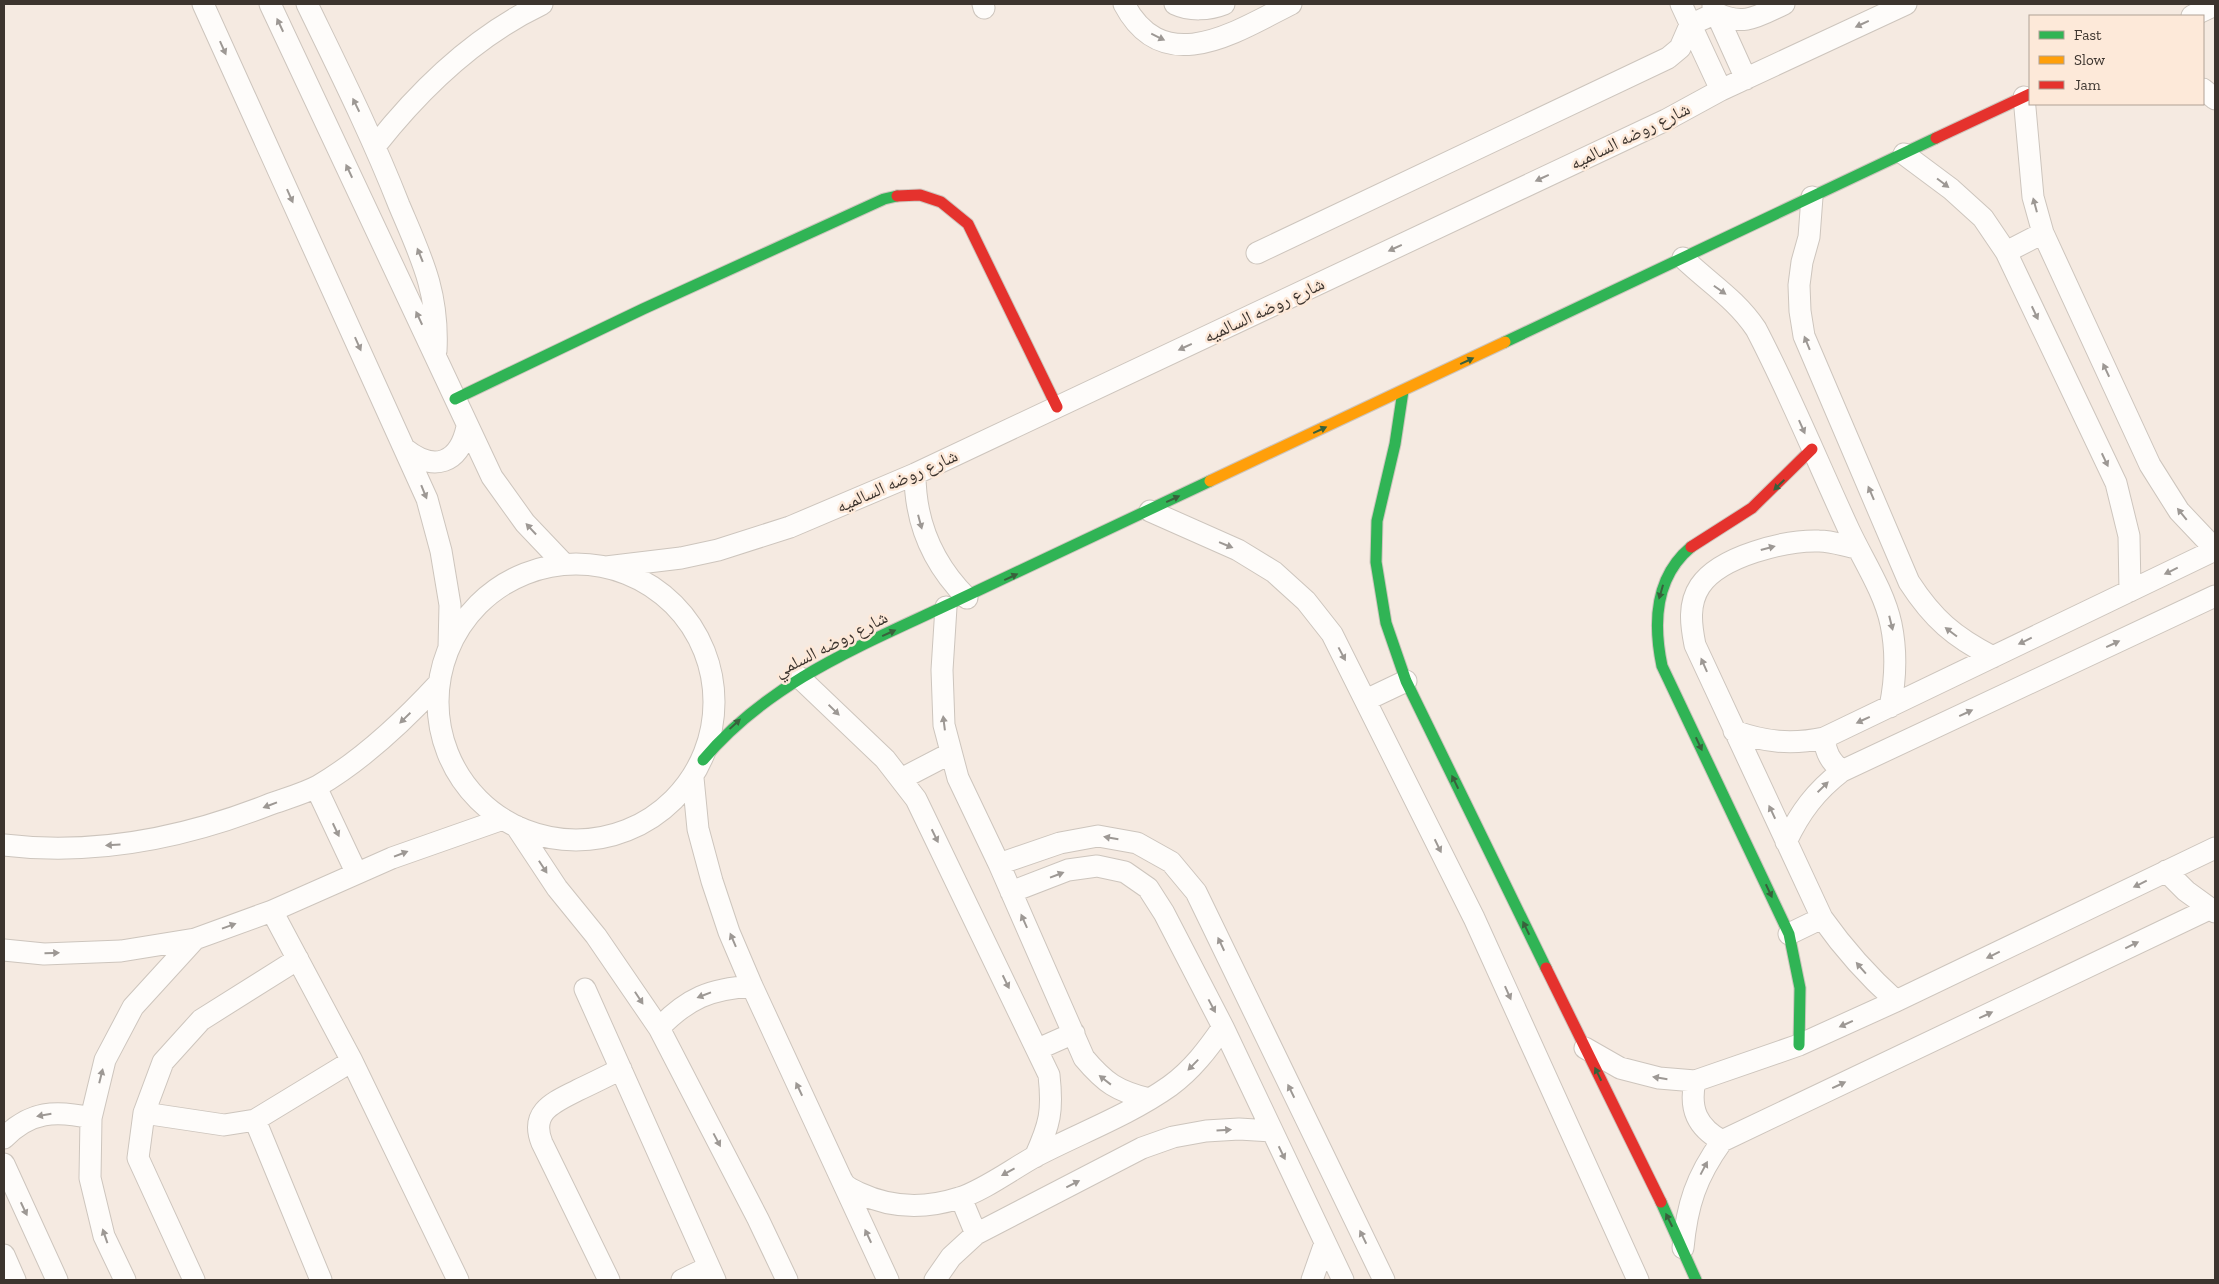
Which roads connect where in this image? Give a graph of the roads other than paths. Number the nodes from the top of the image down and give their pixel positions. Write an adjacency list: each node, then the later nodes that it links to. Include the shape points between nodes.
1 (203, 4): 33 (street, one-way to 33)
2 (270, 4): 28 (street, one-way to 2)
3 (307, 4): 21 (street, one-way to 3)
4 (542, 4): 21 (street, via 505,25 448,67 422,91)
5 (1124, 4): 8 (street, one-way to 8, via 1138,24 1150,33 1178,44 1194,45 1223,38)
6 (1175, 4): 7 (street, via 1207,9)
7 (1224, 4)
8 (1291, 4)
9 (1681, 4): 15 (street)
10 (1784, 4): 13 (street, via 1746,21 1731,19)
11 (1906, 4): 16 (street, شارع روضه السالميه, one-way to 16)
12 (2215, 5): 14 (street)
13 (1714, 8): 15 (street); 16 (street)
14 (2194, 15)
15 (1690, 25): 17 (street); 26 (street, via 1680,48 1668,58)
16 (1746, 79): 17 (street, شارع روضه السالميه)
17 (1721, 90): 31 (street, شارع روضه السالميه, one-way to 31, via 1666,120)
18 (2204, 90): 20 (street)
19 (2027, 95): 22 (street); 24 (street, one-way to 19, via 2033,197)
20 (2215, 99)
21 (376, 145): 28 (street, one-way to 21, via 434,296)
22 (1904, 154): 23 (street); 25 (street, one-way to 25, via 1983,218)
23 (1812, 197): 27 (street); 41 (street, one-way to 23, via 1804,336 1799,285 1809,237)
24 (2043, 233): 25 (street); 38 (street, one-way to 24, via 2179,511 2154,473)
25 (2006, 252): 42 (street, one-way to 42, via 2116,483 2129,536)
26 (1257, 253)
27 (1683, 258): 29 (street, one-way to 27); 34 (street, one-way to 34, via 1742,308 1756,329)
28 (436, 354): 30 (street)
29 (1403, 391): 36 (street, one-way to 29); 50 (street, via 1378,515 1377,564 1385,620)
30 (454, 398): 31 (street, via 884,199 916,194 947,204 968,224); 32 (street)
31 (1057, 406): 35 (street, شارع روضه السالميه)
32 (467, 427): 33 (street, via 463,444 452,457 444,460 419,459); 39 (street, one-way to 32, via 525,523 492,477)
33 (405, 449): 47 (street, one-way to 47, via 427,499 441,551 450,605)
34 (1812, 449): 37 (street); 72 (street, one-way to 72, via 1771,492 1699,540 1678,559 1664,583 1656,610 1655,638 1662,666)
35 (916, 474): 40 (street, شارع روضه السالميه, via 754,540 681,558); 45 (street, one-way to 45, via 918,513 930,551)
36 (1150, 511): 45 (street, one-way to 36); 52 (street, one-way to 52, via 1238,550 1274,572 1306,601 1332,634)
37 (1857, 548): 43 (street); 54 (street, one-way to 37, via 1695,645 1692,606 1700,586 1715,570 1739,558 1791,542 1821,541)
38 (2215, 550): 42 (street, one-way to 42)
39 (564, 564): 40 (street); 47 (street, via 528,573 495,590 468,616)
40 (606, 567): 57 (street, via 644,582 677,607 700,641 713,680 714,721)
41 (1909, 582): 43 (street); 48 (street, one-way to 41, via 1944,627)
42 (2130, 591): 48 (street, one-way to 48)
43 (1881, 594): 53 (street, one-way to 53, via 1896,648 1896,677)
44 (2215, 596): 58 (street, one-way to 44)
45 (966, 598): 46 (street, شارع روضه السلمي)
46 (946, 608): 49 (street, شارع روضه السلمي, one-way to 46); 56 (street, one-way to 46, via 944,725 942,670)
47 (449, 648): 51 (street)
48 (1993, 657): 53 (street)
49 (799, 677): 57 (street, شارع روضه السلمي, one-way to 49, via 717,741 743,717); 59 (street, one-way to 59, via 885,758)
50 (1406, 681): 52 (street); 83 (street, one-way to 50)
51 (439, 683): 60 (street, one-way to 60, via 394,730); 61 (street, via 439,715 445,746 459,774 478,799)
52 (1366, 700): 118 (street, one-way to 118, via 1474,918)
53 (1890, 707): 55 (street, one-way to 55)
54 (1734, 731): 55 (street, via 1779,743); 62 (street, one-way to 54)
55 (1824, 738): 58 (street, via 1832,763)
56 (951, 753): 59 (street); 65 (street, via 958,778)
57 (698, 769): 61 (street, via 672,803 651,818 614,835 581,840 548,837); 76 (street, one-way to 57, via 712,881 698,829)
58 (1842, 771): 62 (street, one-way to 58, via 1809,801)
59 (901, 779): 84 (street, one-way to 84, via 916,799)
60 (316, 787): 63 (street, one-way to 63, via 222,823 132,844 40,850); 67 (street, one-way to 67)
61 (510, 822): 67 (street, one-way to 61, via 429,844); 80 (street, one-way to 80, via 596,936)
62 (1786, 842): 71 (street)
63 (4, 846)
64 (2215, 848): 66 (street)
65 (999, 864): 68 (street); 117 (street, one-way to 65, via 1196,892 1171,862 1137,843 1098,836 1060,842)
66 (2166, 871): 69 (street); 78 (street, one-way to 78)
67 (356, 872): 70 (street)
68 (1011, 892): 79 (street, one-way to 79, via 1068,870 1097,866 1125,872 1148,888 1164,913); 81 (street, one-way to 68)
69 (2212, 910): 94 (street, one-way to 69)
70 (272, 911): 73 (street, one-way to 70); 75 (street)
71 (1822, 918): 72 (street); 78 (street, one-way to 71, via 1862,969)
72 (1788, 934): 82 (street, via 1799,970 1803,1007)
73 (195, 939): 74 (street, one-way to 73, via 44,954 121,951); 90 (street, one-way to 73, via 105,1060 133,1007)
74 (4, 950)
75 (298, 959): 85 (street); 89 (street, via 201,1020 163,1062)
76 (752, 986): 80 (street, one-way to 80, via 725,988 700,996 677,1010); 96 (street, one-way to 76)
77 (585, 989): 86 (street)
78 (1896, 1001): 82 (street, one-way to 82)
79 (1224, 1027): 88 (street, one-way to 88, via 1191,1068); 92 (street)
80 (659, 1028): 112 (street, one-way to 112)
81 (1074, 1033): 84 (street); 88 (street, one-way to 81, via 1123,1093 1101,1078 1084,1058)
82 (1798, 1045): 87 (street)
83 (1585, 1048): 87 (street, one-way to 83, via 1659,1078 1620,1068); 101 (street, one-way to 83)
84 (1038, 1049): 95 (street, via 1049,1075 1052,1103 1047,1131)
85 (352, 1061): 91 (street); 109 (street)
86 (621, 1069): 103 (street); 110 (street, via 551,1104 541,1115 538,1130)
87 (1695, 1081): 94 (street, via 1693,1110 1704,1129)
88 (1149, 1099): 95 (street)
89 (144, 1113): 91 (street, via 224,1125); 107 (street, via 138,1158)
90 (91, 1118): 93 (street, one-way to 93, via 65,1112 38,1115 14,1127); 106 (street, one-way to 90, via 104,1236 90,1178)
91 (255, 1120): 108 (street)
92 (1272, 1131): 99 (street, one-way to 92, via 1150,1145 1206,1131); 100 (street, one-way to 100)
93 (4, 1138)
94 (1722, 1141): 101 (street, one-way to 94, via 1686,1213 1695,1185)
95 (1035, 1157): 98 (street, one-way to 98)
96 (833, 1162): 98 (street, via 844,1186 872,1199 902,1206 932,1205); 113 (street, one-way to 96)
97 (4, 1164): 105 (street, one-way to 105)
98 (961, 1198): 99 (street)
99 (976, 1234): 114 (street, via 951,1257)
100 (1325, 1243): 115 (street); 116 (street)
101 (1682, 1248): 119 (street)
102 (4, 1255): 104 (street)
103 (712, 1274): 111 (street)
104 (15, 1280)
105 (57, 1280)
106 (125, 1280)
107 (194, 1280)
108 (322, 1280)
109 (458, 1280)
110 (609, 1280)
111 (682, 1280)
112 (787, 1280)
113 (888, 1280)
114 (935, 1280)
115 (1312, 1280)
116 (1343, 1280)
117 (1384, 1280)
118 (1638, 1280)
119 (1696, 1280)

